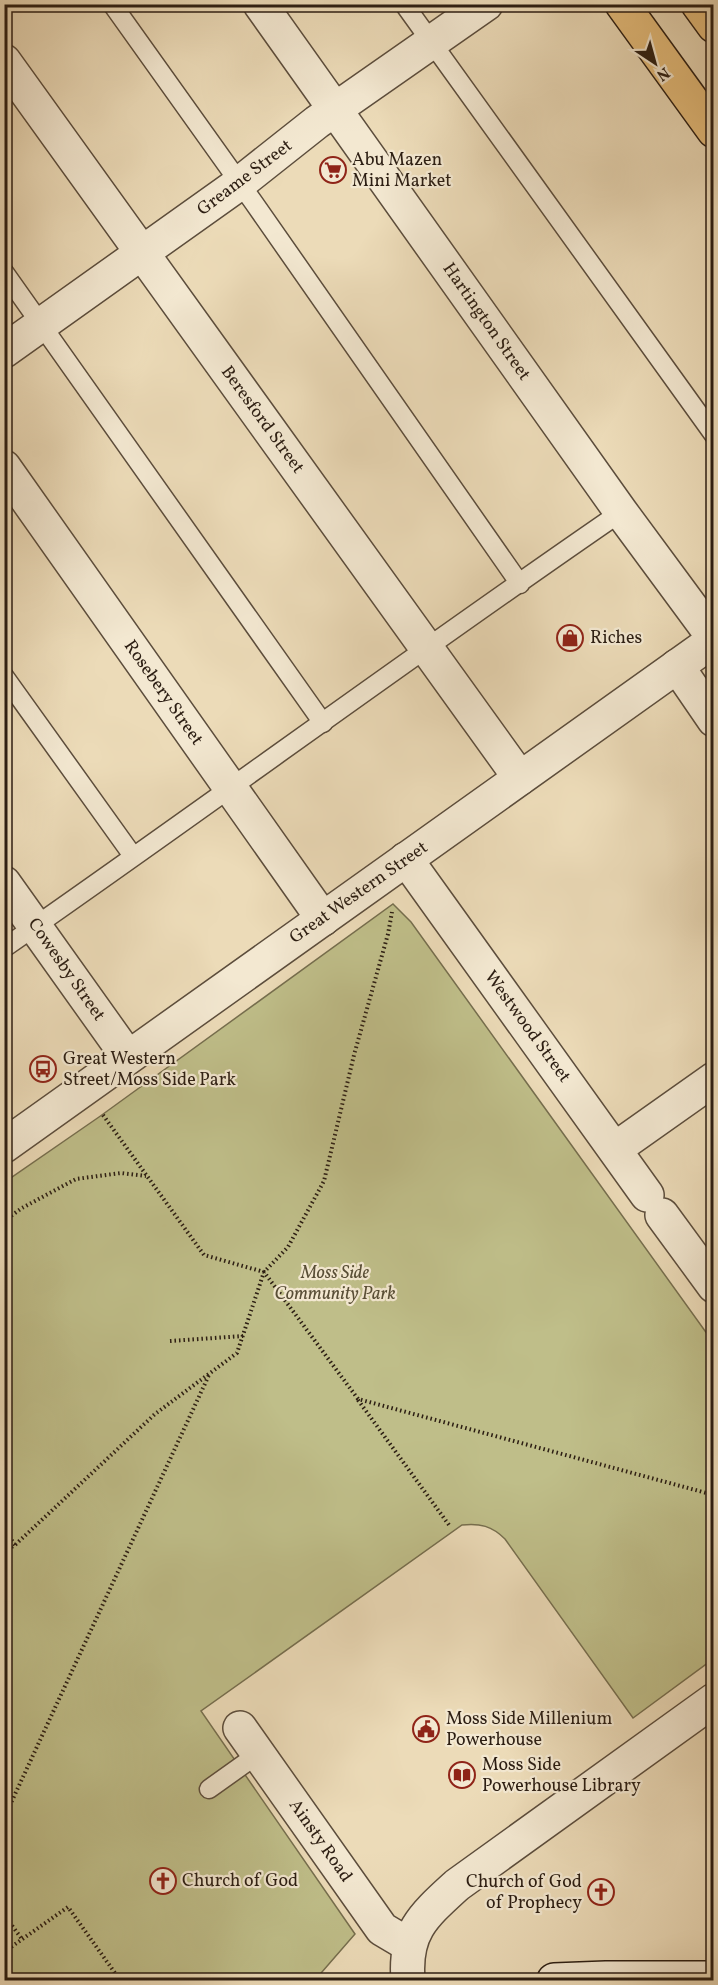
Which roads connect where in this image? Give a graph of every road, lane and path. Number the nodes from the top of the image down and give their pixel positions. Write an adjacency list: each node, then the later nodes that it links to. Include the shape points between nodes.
1 (112, 4): 12 (lane)
2 (260, 4): 10 (street, Hartington Street)
3 (404, 4): 8 (lane)
4 (486, 4): 8 (street, Greame Street)
5 (622, 4): 11 (highway)
6 (698, 4): 7 (highway)
7 (714, 26)
8 (431, 43): 10 (street, Greame Street); 17 (lane)
9 (4, 61): 13 (street, Beresford Street)
10 (335, 110): 12 (street, Greame Street); 19 (street, Hartington Street)
11 (714, 131)
12 (240, 183): 13 (street, Greame Street); 20 (lane)
13 (143, 254): 15 (street, Greame Street); 22 (street, Beresford Street)
14 (4, 273): 15 (lane)
15 (42, 325): 16 (street, Greame Street); 26 (lane)
16 (4, 351)
17 (714, 435)
18 (4, 468): 28 (street, Rosebery Street)
19 (621, 512): 20 (lane); 21 (street, Hartington Street)
20 (519, 584): 22 (lane)
21 (714, 639): 23 (street, Great Western Street)
22 (427, 647): 26 (lane); 27 (street, Beresford Street)
23 (677, 666): 25 (street); 27 (street, Great Western Street)
24 (4, 676): 29 (lane)
25 (714, 720)
26 (323, 723): 28 (lane)
27 (520, 778): 30 (street, Great Western Street)
28 (230, 788): 29 (lane); 33 (street, Rosebery Street)
29 (133, 856): 34 (lane)
30 (406, 859): 33 (street, Great Western Street); 40 (street, Westwood Street)
31 (4, 883): 34 (street, Cowesby Street)
32 (393, 904): 43 (path, via 324,1181 288,1247)
33 (323, 919): 36 (street, Great Western Street)
34 (36, 927): 35 (lane); 36 (street, Cowesby Street)
35 (4, 948)
36 (128, 1057): 38 (street, Great Western Street)
37 (714, 1079): 40 (street)
38 (84, 1089): 39 (street, Great Western Street); 41 (path)
39 (4, 1146)
40 (615, 1149): 44 (street, Westwood Street)
41 (147, 1176): 42 (path, via 121,1173 76,1179); 43 (path, via 204,1255)
42 (4, 1221)
43 (264, 1272): 45 (path); 48 (path)
44 (714, 1286)
45 (243, 1336): 46 (path); 47 (path, via 237,1353)
46 (170, 1341)
47 (209, 1374): 52 (path, via 156,1414); 57 (path)
48 (357, 1400): 49 (path); 50 (path)
49 (714, 1495)
50 (449, 1525)
51 (4, 1529): 52 (path)
52 (15, 1545): 53 (path)
53 (4, 1552)
54 (714, 1700): 60 (street, via 457,1885 429,1910)
55 (249, 1741): 56 (lane); 60 (street, Ainsty Road, via 382,1929)
56 (209, 1789)
57 (4, 1818)
58 (4, 1915): 59 (path)
59 (22, 1940): 61 (path); 63 (path, via 68,1907)
60 (409, 1945): 64 (street)
61 (4, 1952)
62 (714, 1978): 65 (street)
63 (120, 1980)
64 (408, 1980)
65 (554, 1980)

